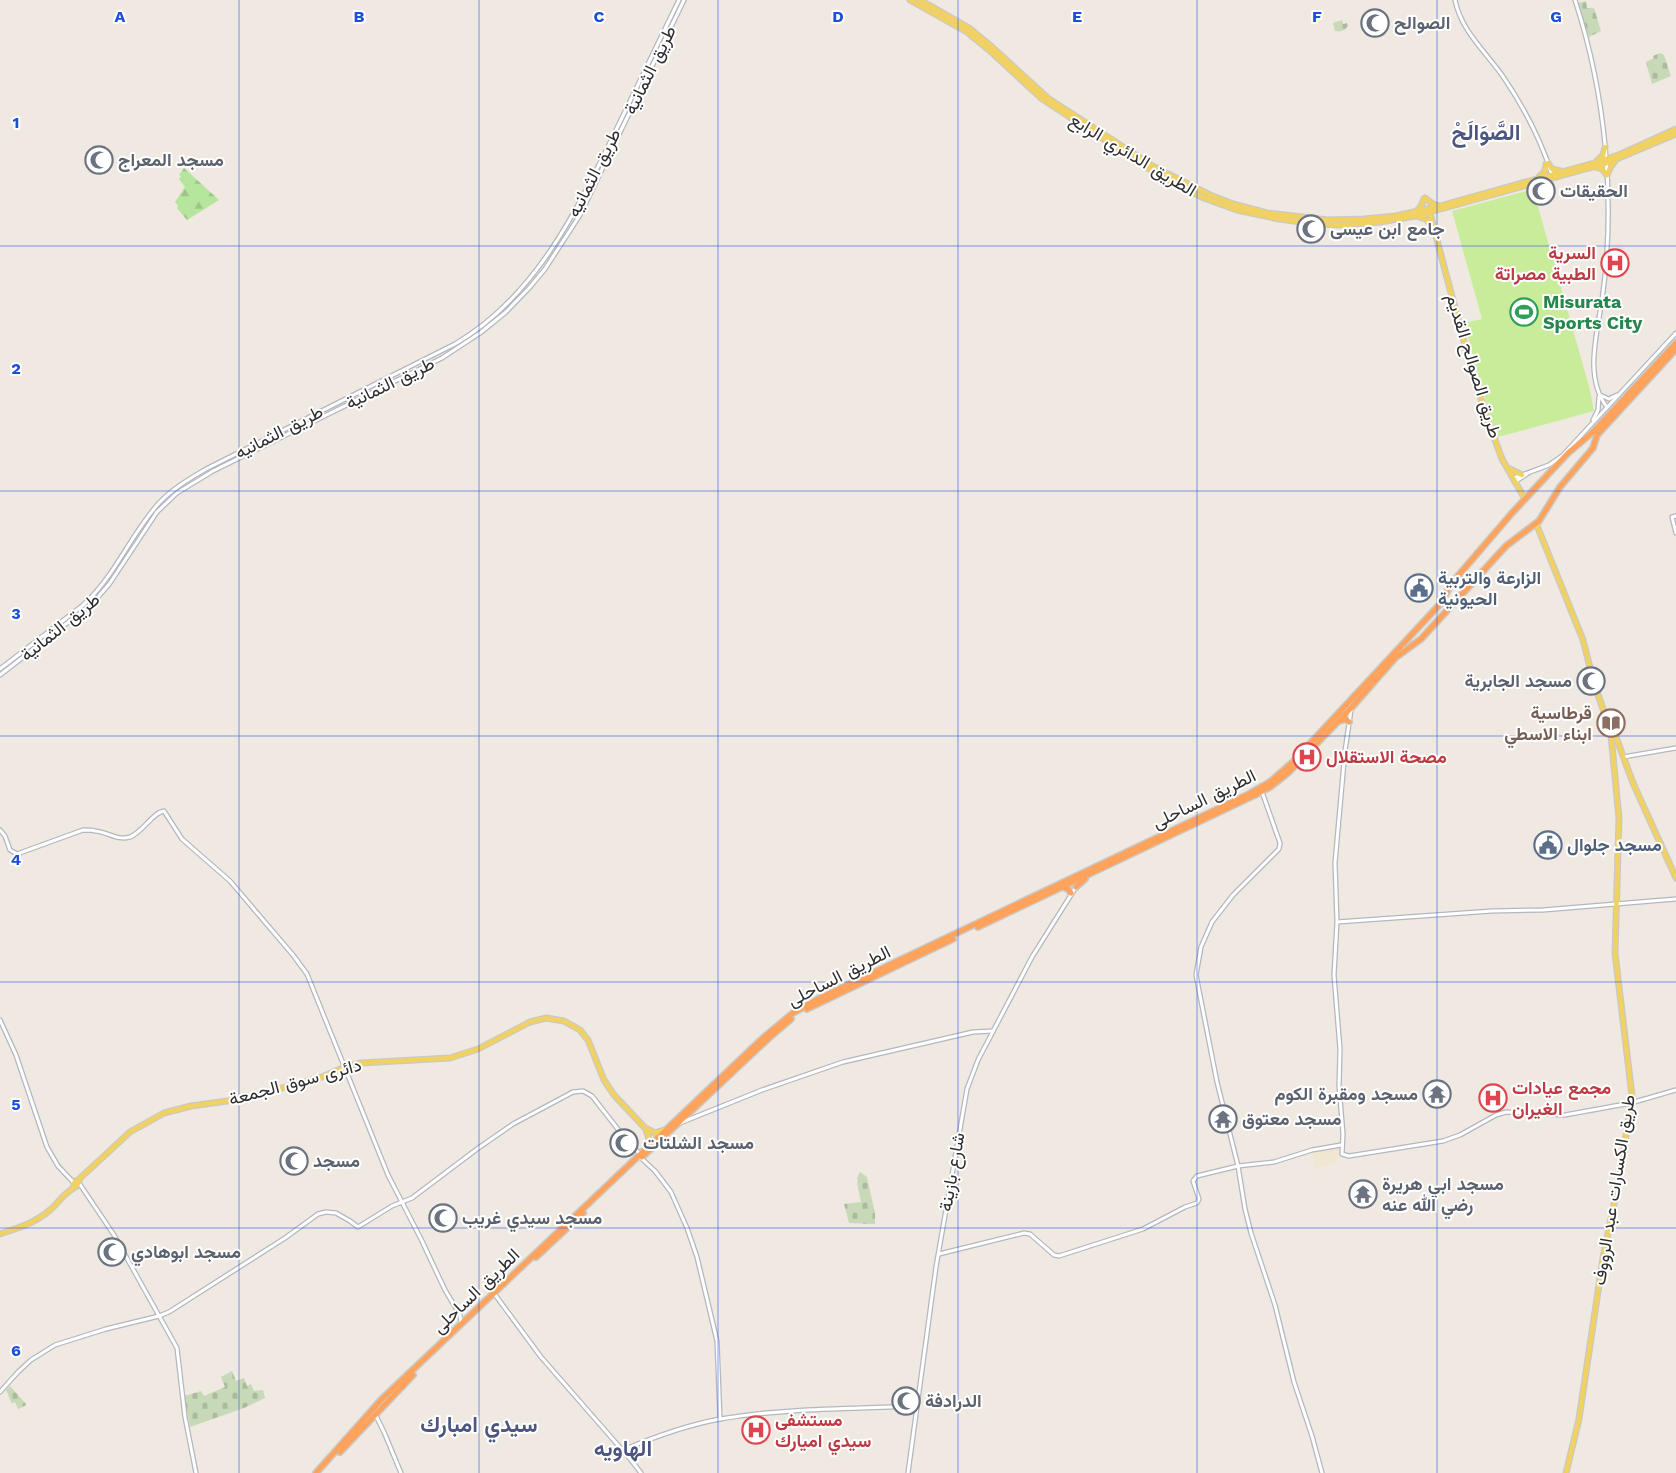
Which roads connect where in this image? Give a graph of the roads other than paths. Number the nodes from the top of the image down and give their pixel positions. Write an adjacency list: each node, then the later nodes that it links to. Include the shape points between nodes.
1 (679, 0): 40 (street, طريق الثمانيه, via 565,229 533,276 508,302 455,344 206,469 176,488 151,513 94,595)
2 (684, 0): 41 (street, طريق الثمانية, via 580,215 544,269 511,306 480,334 442,358 213,471 176,493 152,518 110,583 93,603)
3 (910, 0): 18 (main road, الطريق الدائري الرابع, via 967,32 1047,103 1146,167)
4 (920, 0): 18 (main road, الطريق الدائري الرابع, via 979,35 1049,98)
5 (1455, 0): 12 (street, via 1467,28 1520,102 1536,132)
6 (1575, 0): 9 (street, via 1600,101)
7 (1676, 129): 10 (main road, الطريق الدائري الرابع)
8 (1676, 134): 10 (main road, الطريق الدائري الرابع)
9 (1605, 147): 10 (main road); 11 (street); 13 (main road)
10 (1620, 157): 11 (main road, الطريق الدائري الرابع); 15 (main road)
11 (1607, 161): 13 (main road, الطريق الدائري الرابع); 15 (street)
12 (1547, 164): 14 (main road, via 1555,170); 16 (street); 17 (main road)
13 (1594, 165): 14 (main road, الطريق الدائري الرابع); 15 (main road); 16 (main road, الطريق الدائري الرابع)
14 (1568, 170): 16 (main road, الطريق الدائري الرابع)
15 (1608, 175): 28 (street, via 1605,270 1594,362)
16 (1551, 177): 17 (main road, الطريق الدائري الرابع); 19 (main road, الطريق الدائري الرابع)
17 (1536, 179): 19 (main road, الطريق الدائري الرابع)
18 (1180, 184): 21 (main road, الطريق الدائري الرابع, via 1233,204 1310,219 1364,219)
19 (1442, 207): 20 (main road, الطريق الدائري الرابع); 21 (main road, via 1424,198); 22 (main road)
20 (1428, 211): 21 (main road, الطريق الدائري الرابع); 22 (main road, طريق الصوالح القديم)
21 (1416, 214): 22 (main road)
22 (1433, 227): 32 (main road, طريق الصوالح القديم, via 1485,412)
23 (1676, 333): 26 (street)
24 (1676, 343): 27 (highway)
25 (1676, 349): 27 (highway)
26 (1625, 388): 28 (street, via 1608,399); 29 (street)
27 (1633, 392): 31 (highway)
28 (1599, 394): 29 (street); 30 (street, via 1598,410)
29 (1607, 407): 30 (street)
30 (1589, 427): 33 (street, via 1558,460)
31 (1595, 433): 36 (highway, الطريق الساحلى, via 1568,453); 38 (highway, الطريق الساحلى, via 1593,448 1560,487)
32 (1507, 467): 33 (main road); 34 (main road, طريق الصوالح القديم)
33 (1525, 475): 34 (street); 35 (main road)
34 (1515, 479): 35 (main road, طريق الصوالح القديم)
35 (1520, 488): 36 (main road, طريق الصوالح القديم)
36 (1525, 499): 51 (highway, الطريق الساحلى, via 1451,584 1442,602 1280,774 1249,794)
37 (1676, 516): 39 (street, via 1672,517)
38 (1536, 523): 42 (highway, الطريق الساحلى, via 1506,546 1421,639 1395,658); 45 (main road, via 1583,640 1594,683)
39 (1676, 533)
40 (0, 669)
41 (0, 675)
42 (1352, 707): 43 (street); 44 (highway, الطريق الساحلى)
43 (1349, 722): 44 (highway, via 1344,719); 56 (street, via 1335,854)
44 (1336, 723): 48 (highway, الطريق الساحلى, via 1289,772)
45 (1610, 725): 47 (main road); 55 (main road, طريق الكسارات عبد الرووف, via 1619,818)
46 (1676, 748): 47 (street)
47 (1623, 757): 50 (main road)
48 (1262, 792): 51 (highway, الطريق الساحلى); 68 (street, via 1280,849 1232,895 1212,922 1202,943 1196,971)
49 (0, 830): 59 (street, via 6,836 10,850 17,854 84,830 118,838 130,837 164,811 182,839 230,881 304,970)
50 (1676, 878)
51 (1076, 880): 52 (highway, الطريق الساحلى); 53 (street, شارع بازينة); 64 (highway, الطريق الساحلى, via 793,1013)
52 (1062, 888): 53 (highway, via 1067,888); 62 (highway, الطريق الساحلى, via 803,1011 770,1037)
53 (1070, 895): 58 (street, شارع بازينة, via 1038,946)
54 (1676, 898): 55 (street)
55 (1617, 903): 56 (street); 61 (main road, طريق الكسارات عبد الرووف, via 1616,962)
56 (1337, 922): 65 (street, via 1334,975 1340,1050)
57 (0, 1020): 69 (street, via 17,1057 47,1147 58,1166)
58 (993, 1031): 62 (street, via 975,1032 850,1060); 72 (street, شارع بازينة, via 966,1089)
59 (345, 1067): 63 (main road, دائرى سوق الجمعة, via 369,1062 450,1058 484,1047 536,1020 556,1019 573,1025 584,1034 607,1086); 69 (main road, دائرى سوق الجمعة, via 322,1077 242,1099 159,1115 119,1140); 70 (street)
60 (1676, 1090): 61 (street)
61 (1631, 1103): 65 (street, via 1565,1115 1506,1112 1496,1114 1460,1135 1349,1156 1342,1154); 90 (main road, طريق الكسارات عبد الرووف, via 1578,1424)
62 (677, 1124): 67 (highway, الطريق الساحلى)
63 (645, 1128): 64 (main road, via 655,1133); 66 (main road, via 649,1139)
64 (665, 1130): 66 (highway, الطريق الساحلى)
65 (1341, 1145): 68 (street, via 1274,1162)
66 (646, 1148): 67 (highway, الطريق الساحلى)
67 (640, 1156): 70 (street, via 592,1096 576,1091 509,1127); 73 (highway, الطريق الساحلى); 81 (street, via 671,1192 697,1257 717,1341)
68 (1238, 1166): 72 (street, via 1195,1178 1197,1203 1143,1229 1070,1252 1055,1255 1030,1234 1022,1233); 89 (street, via 1251,1233 1275,1305)
69 (78, 1182): 71 (main road, دائرى سوق الجمعة, via 34,1222); 75 (street, via 114,1235)
70 (401, 1203): 74 (street); 75 (street, via 358,1227 336,1213 318,1214 208,1288)
71 (0, 1234)
72 (938, 1254): 79 (street, شارع بازينة)
73 (498, 1294): 76 (highway, الطريق الساحلى); 80 (highway, الطريق الساحلى); 82 (street, via 541,1357)
74 (460, 1315): 76 (street); 77 (street)
75 (159, 1316): 78 (street, via 55,1345 31,1360); 83 (street, via 178,1351)
76 (469, 1317): 77 (highway, الطريق الساحلى)
77 (461, 1324): 84 (highway, الطريق الساحلى, via 381,1400)
78 (0, 1392)
79 (917, 1406): 81 (street); 88 (street, شارع بازينة)
80 (374, 1414): 85 (highway, الطريق الساحلى); 86 (street)
81 (720, 1419): 82 (street)
82 (623, 1450): 87 (street)
83 (196, 1473)
84 (316, 1473)
85 (321, 1473)
86 (401, 1473)
87 (641, 1473)
88 (908, 1473)
89 (1322, 1473)
90 (1566, 1473)

